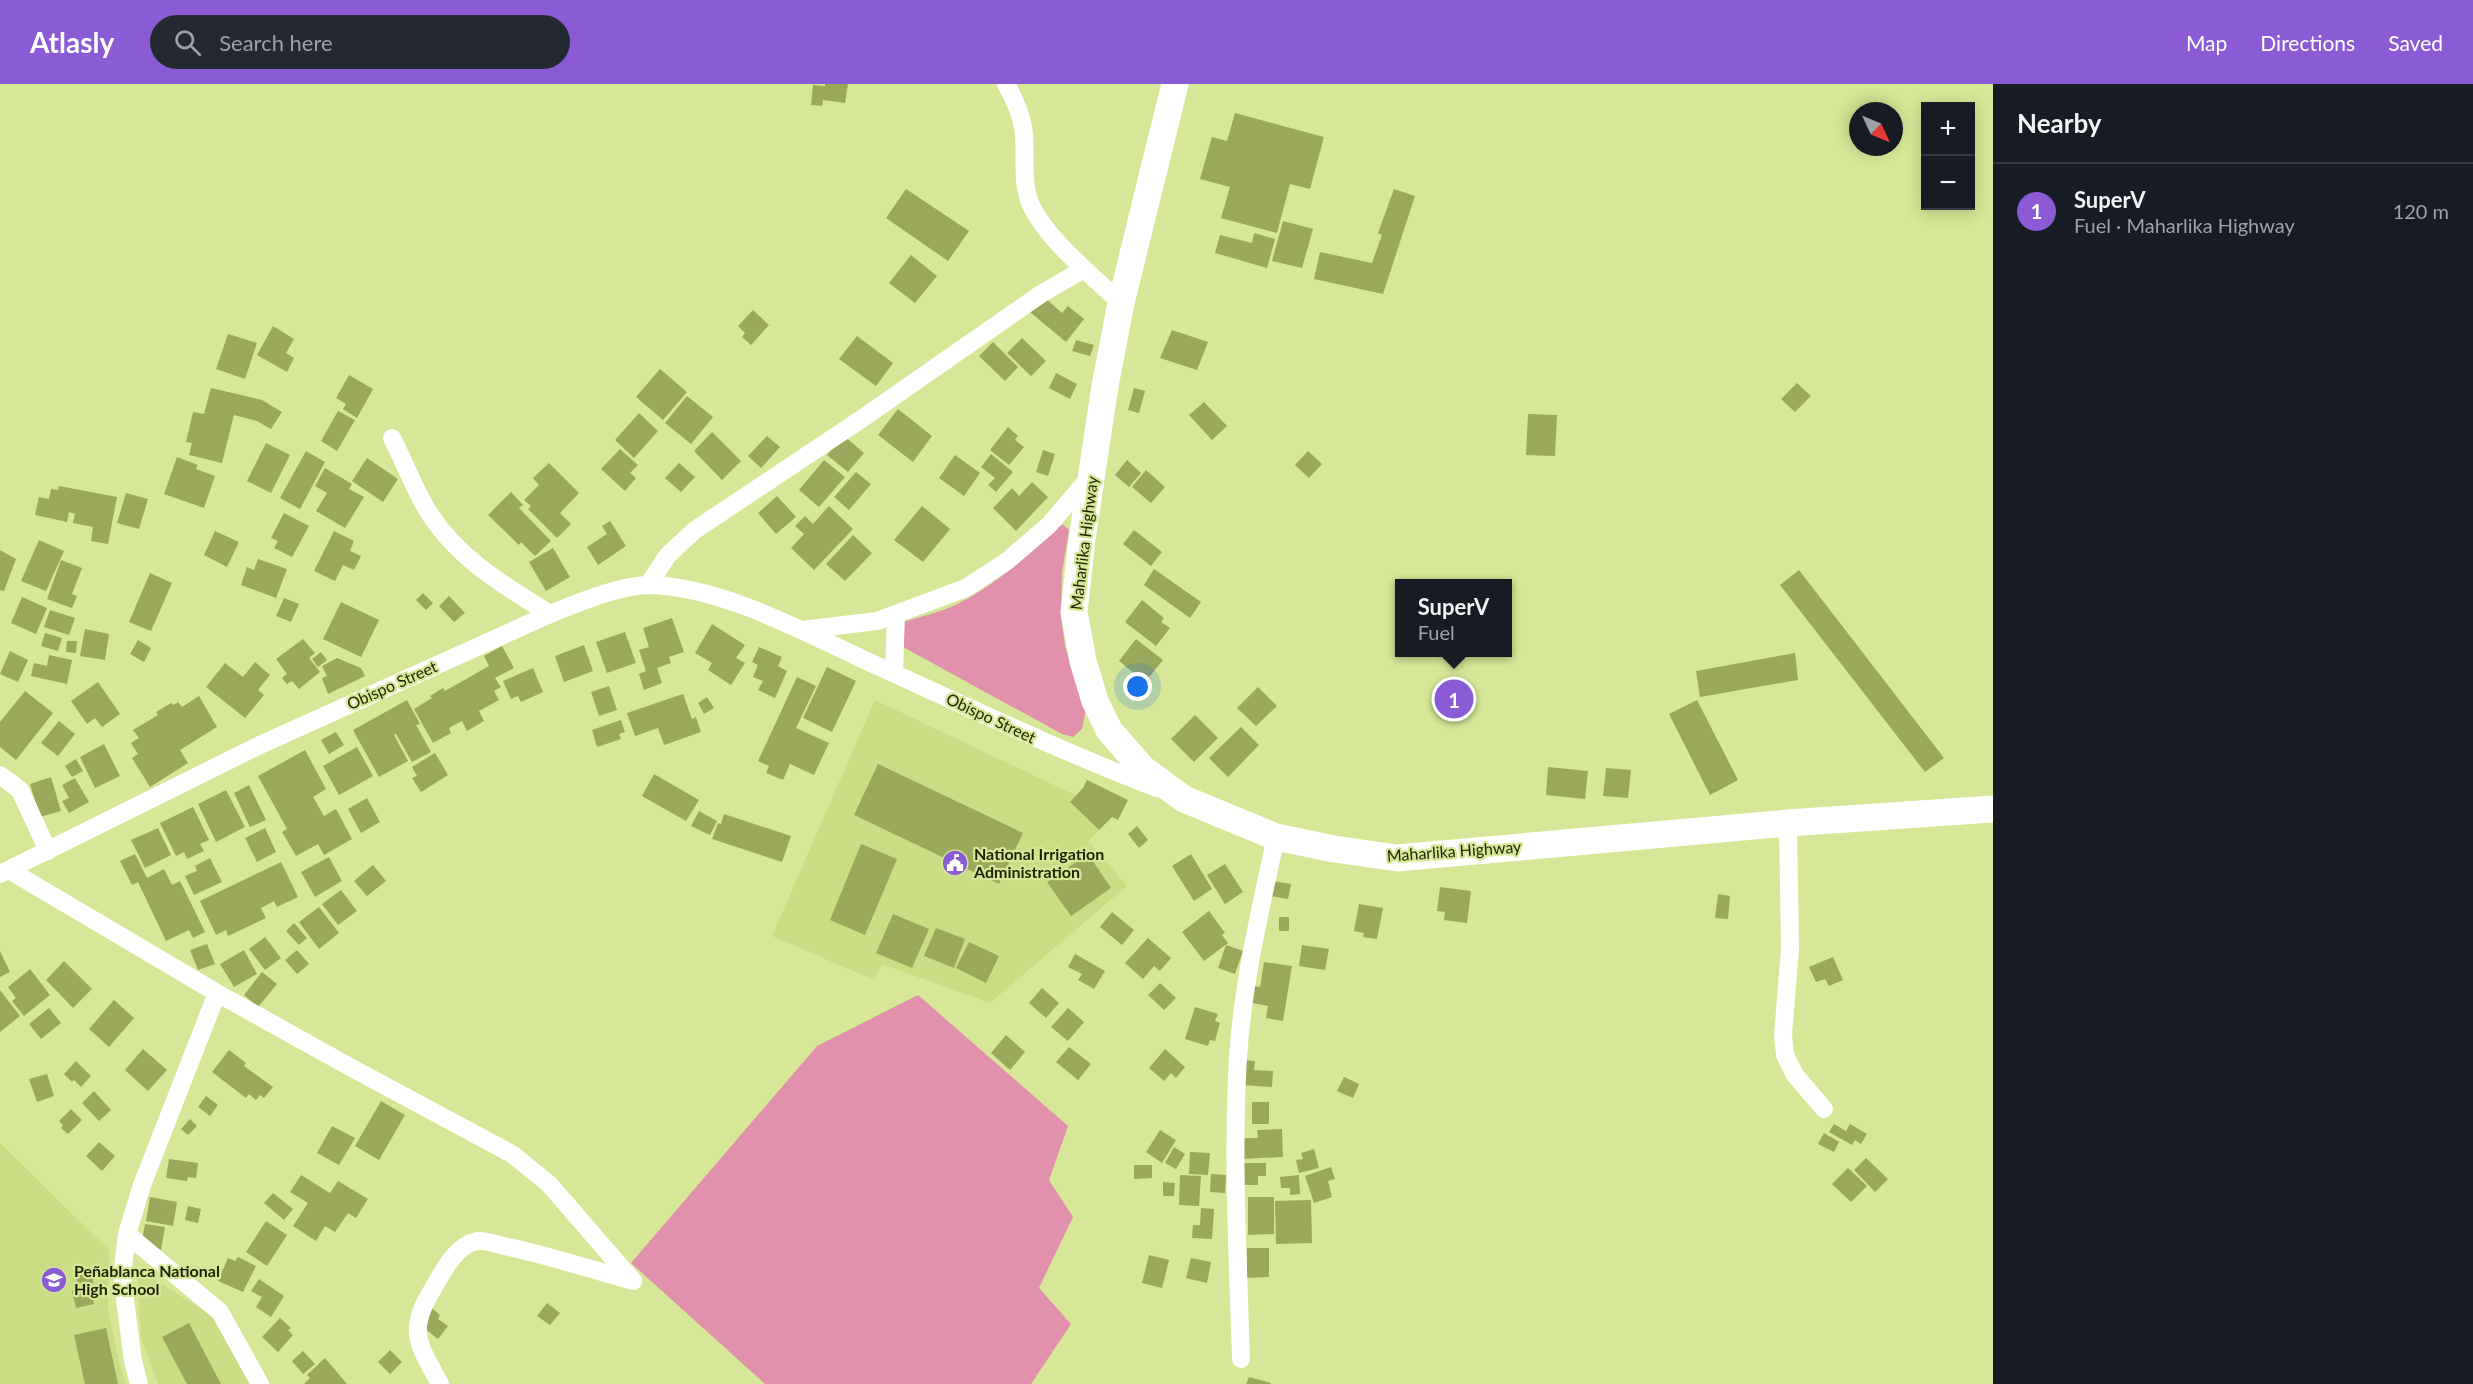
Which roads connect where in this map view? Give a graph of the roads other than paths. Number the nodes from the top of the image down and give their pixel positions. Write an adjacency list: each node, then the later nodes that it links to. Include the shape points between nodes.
1 (1006, 84): 3 (street, via 1023,126 1029,200 1047,230)
2 (1175, 84): 4 (highway, Maharlika Highway)
3 (1084, 268): 4 (street); 7 (street, via 695,530 668,555)
4 (1121, 303): 6 (highway, Maharlika Highway)
5 (392, 438): 8 (street, via 425,508 446,536 470,561)
6 (1093, 473): 9 (street, Obispo Street, via 1049,525 1008,561 966,588); 13 (highway, Maharlika Highway, via 1074,612 1083,661 1109,730 1143,769)
7 (648, 585): 8 (street, Obispo Street, via 595,596); 10 (street, Obispo Street, via 715,595)
8 (550, 614): 17 (street, Obispo Street, via 260,745)
9 (896, 615): 10 (street, Obispo Street); 11 (street)
10 (800, 630): 11 (street, Obispo Street)
11 (894, 673): 13 (street, Obispo Street, via 1080,759)
12 (0, 775): 17 (street, via 20,790)
13 (1184, 799): 16 (highway, Maharlika Highway)
14 (1993, 809): 15 (highway, Maharlika Highway)
15 (1788, 823): 16 (highway, Maharlika Highway, via 1396,858); 20 (street, via 1790,949 1785,1055 1795,1075)
16 (1276, 837): 22 (street, via 1250,957 1238,1057 1236,1176)
17 (48, 850): 18 (street, Obispo Street)
18 (4, 872): 19 (street)
19 (217, 993): 21 (street, via 142,1185); 23 (street, via 512,1154 549,1184 633,1281 489,1243 478,1241 463,1247 446,1266 421,1308 417,1328 421,1349)
20 (1824, 1109)
21 (127, 1234): 24 (street, via 122,1276); 25 (street, via 220,1312)
22 (1241, 1359)
23 (440, 1383)
24 (139, 1384)
25 (260, 1384)

